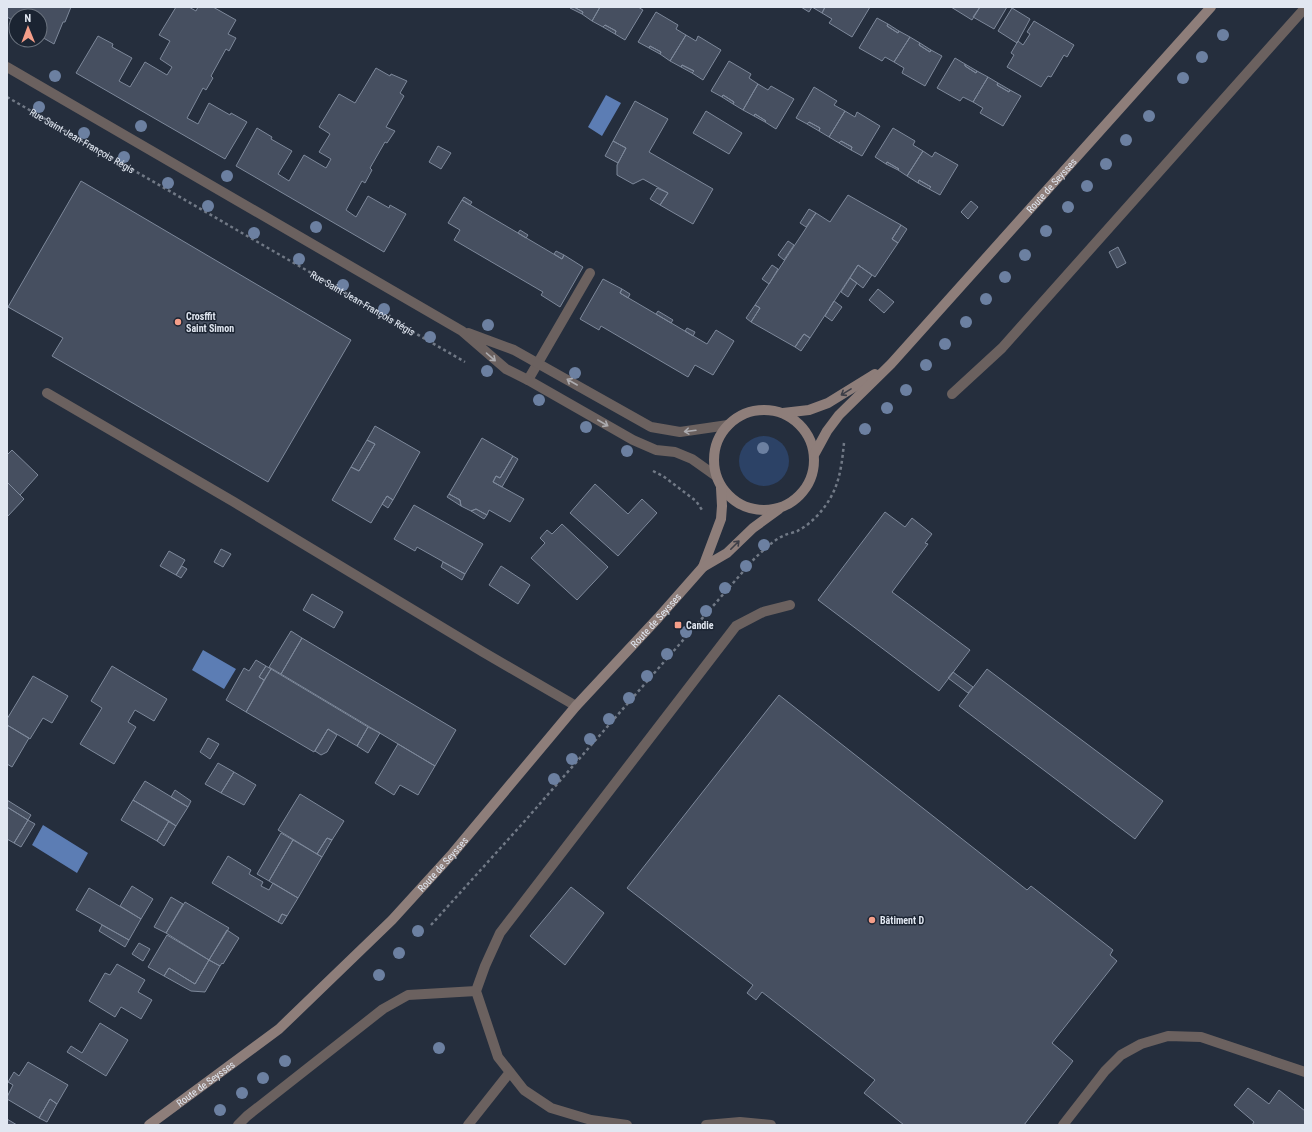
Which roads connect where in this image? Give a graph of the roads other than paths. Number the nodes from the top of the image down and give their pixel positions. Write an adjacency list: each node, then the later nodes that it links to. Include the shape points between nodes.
1 (1211, 7): 7 (main road, Route de Seysses)
2 (1305, 8): 10 (street, via 1002,348)
3 (7, 67): 5 (street)
4 (590, 273): 6 (street)
5 (462, 331): 6 (street, via 514,350); 8 (street, one-way to 8, via 506,369)
6 (538, 363): 8 (street); 12 (street, one-way to 6, via 680,432 651,427)
7 (891, 364): 11 (main road, Route de Seysses, one-way to 11, via 828,403 809,410); 13 (main road, Route de Seysses, via 839,415)
8 (528, 380): 14 (street, one-way to 14, via 633,440 656,450 675,452 692,459)
9 (47, 393): 19 (street)
10 (952, 394)
11 (783, 413): 12 (main road, via 754,410); 13 (main road, via 804,429)
12 (728, 424): 14 (main road, via 715,448)
13 (815, 453): 16 (main road, via 811,481 792,503)
14 (716, 476): 15 (main road)
15 (722, 488): 16 (main road, via 730,498 753,510); 17 (main road, Route de Seysses, via 721,519)
16 (779, 509): 17 (main road, Route de Seysses, one-way to 16, via 727,553 753,528)
17 (703, 567): 19 (main road, Route de Seysses)
18 (790, 605): 20 (street, via 763,612 736,626 500,933)
19 (576, 706): 23 (main road, Route de Seysses, via 453,853 392,920 279,1029)
20 (476, 991): 21 (street, via 498,1058); 24 (street, via 408,995 383,1009)
21 (510, 1072): 25 (street); 26 (street, via 524,1090 551,1108 591,1120)
22 (1305, 1072): 29 (street, via 1201,1037 1168,1036 1140,1044 1121,1056 1105,1071)
23 (148, 1125)
24 (238, 1125)
25 (468, 1125)
26 (627, 1125)
27 (706, 1125): 28 (street, via 740,1122)
28 (771, 1125)
29 (1063, 1125)

